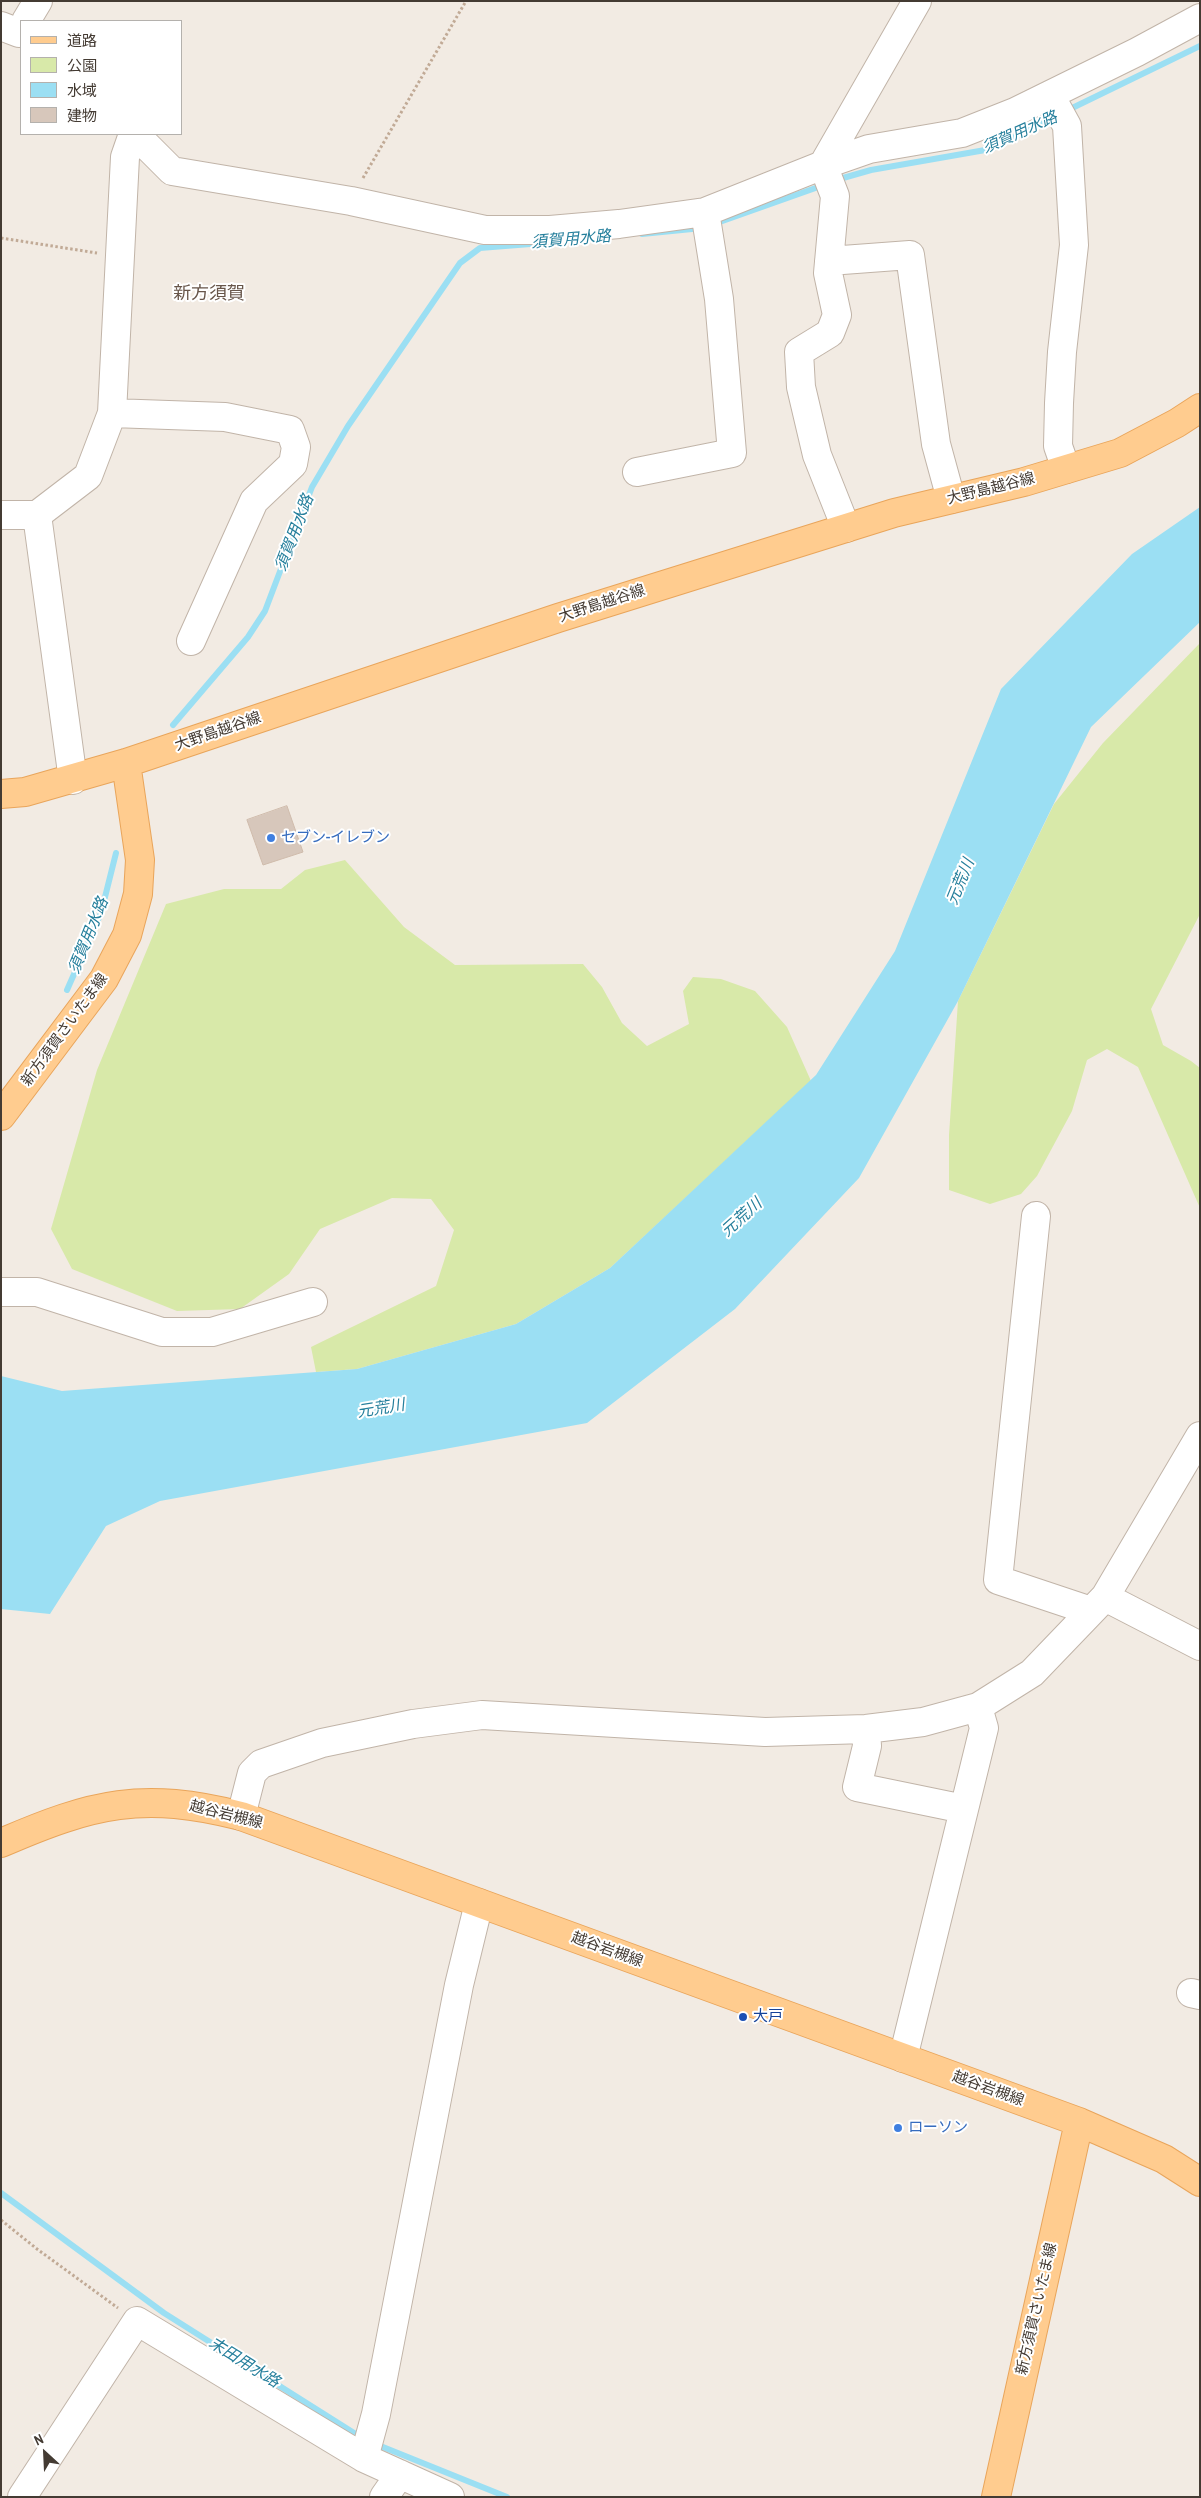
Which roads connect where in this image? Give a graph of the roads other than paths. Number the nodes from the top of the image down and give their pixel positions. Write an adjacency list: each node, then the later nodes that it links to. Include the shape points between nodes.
1 (38, 1): 4 (street)
2 (917, 1): 8 (street)
3 (1200, 18): 5 (street)
4 (24, 20)
5 (1050, 95): 8 (street, via 962,133 869,149); 13 (street, via 1066,126 1074,245 1059,403 1058,446)
6 (134, 135): 12 (street, via 125,157)
7 (135, 135): 9 (street, via 172,171 351,201 485,230)
8 (828, 179): 9 (street); 10 (street)
9 (707, 223): 14 (street, via 719,299 732,453)
10 (829, 261): 15 (street, via 910,255 936,444); 18 (street, via 828,273 837,315 830,334 799,352 800,369 817,455)
11 (1200, 408): 13 (main road, 大野島越谷線, via 1177,424 1120,453)
12 (112, 413): 17 (street, via 88,476); 19 (street, via 225,416 290,430 296,447 293,464 254,501)
13 (1066, 469): 15 (main road, 大野島越谷線)
14 (637, 472)
15 (951, 499): 18 (main road, 大野島越谷線)
16 (1, 515): 17 (street)
17 (37, 515): 21 (street)
18 (846, 528): 20 (main road, 大野島越谷線, via 548,621)
19 (191, 641)
20 (126, 764): 21 (main road, 大野島越谷線); 23 (main road, 新方須賀さいたま線, via 140,860 138,894 128,935 104,979)
21 (73, 780): 22 (main road, 大野島越谷線, via 25,792)
22 (1, 794)
23 (1, 1116)
24 (1036, 1216): 28 (street, via 998,1580)
25 (1, 1292): 26 (street, via 37,1292 162,1332 212,1332)
26 (313, 1302)
27 (1200, 1436): 28 (street)
28 (1098, 1604): 29 (street); 30 (street, via 1032,1673)
29 (1200, 1646)
30 (978, 1707): 31 (street, via 923,1722); 32 (street, via 984,1728)
31 (866, 1729): 32 (street, via 867,1746 857,1787); 33 (street, via 764,1732 482,1715 413,1724 322,1743 261,1764 252,1773)
32 (964, 1809): 36 (street)
33 (241, 1816): 34 (main road, 越谷岩槻線, via 204,1806 130,1802 91,1808); 35 (main road, 越谷岩槻線)
34 (1, 1843)
35 (479, 1903): 36 (main road, 越谷岩槻線); 39 (street, via 459,1985 376,2414)
36 (903, 2058): 37 (main road, 越谷岩槻線)
37 (1079, 2122): 38 (main road, 越谷岩槻線, via 1164,2159); 44 (main road, 新方須賀さいたま線)
38 (1200, 2182)
39 (364, 2458): 40 (street); 41 (street, via 137,2321)
40 (400, 2474): 42 (street); 43 (street)
41 (22, 2497)
42 (384, 2497)
43 (450, 2497)
44 (996, 2497)

